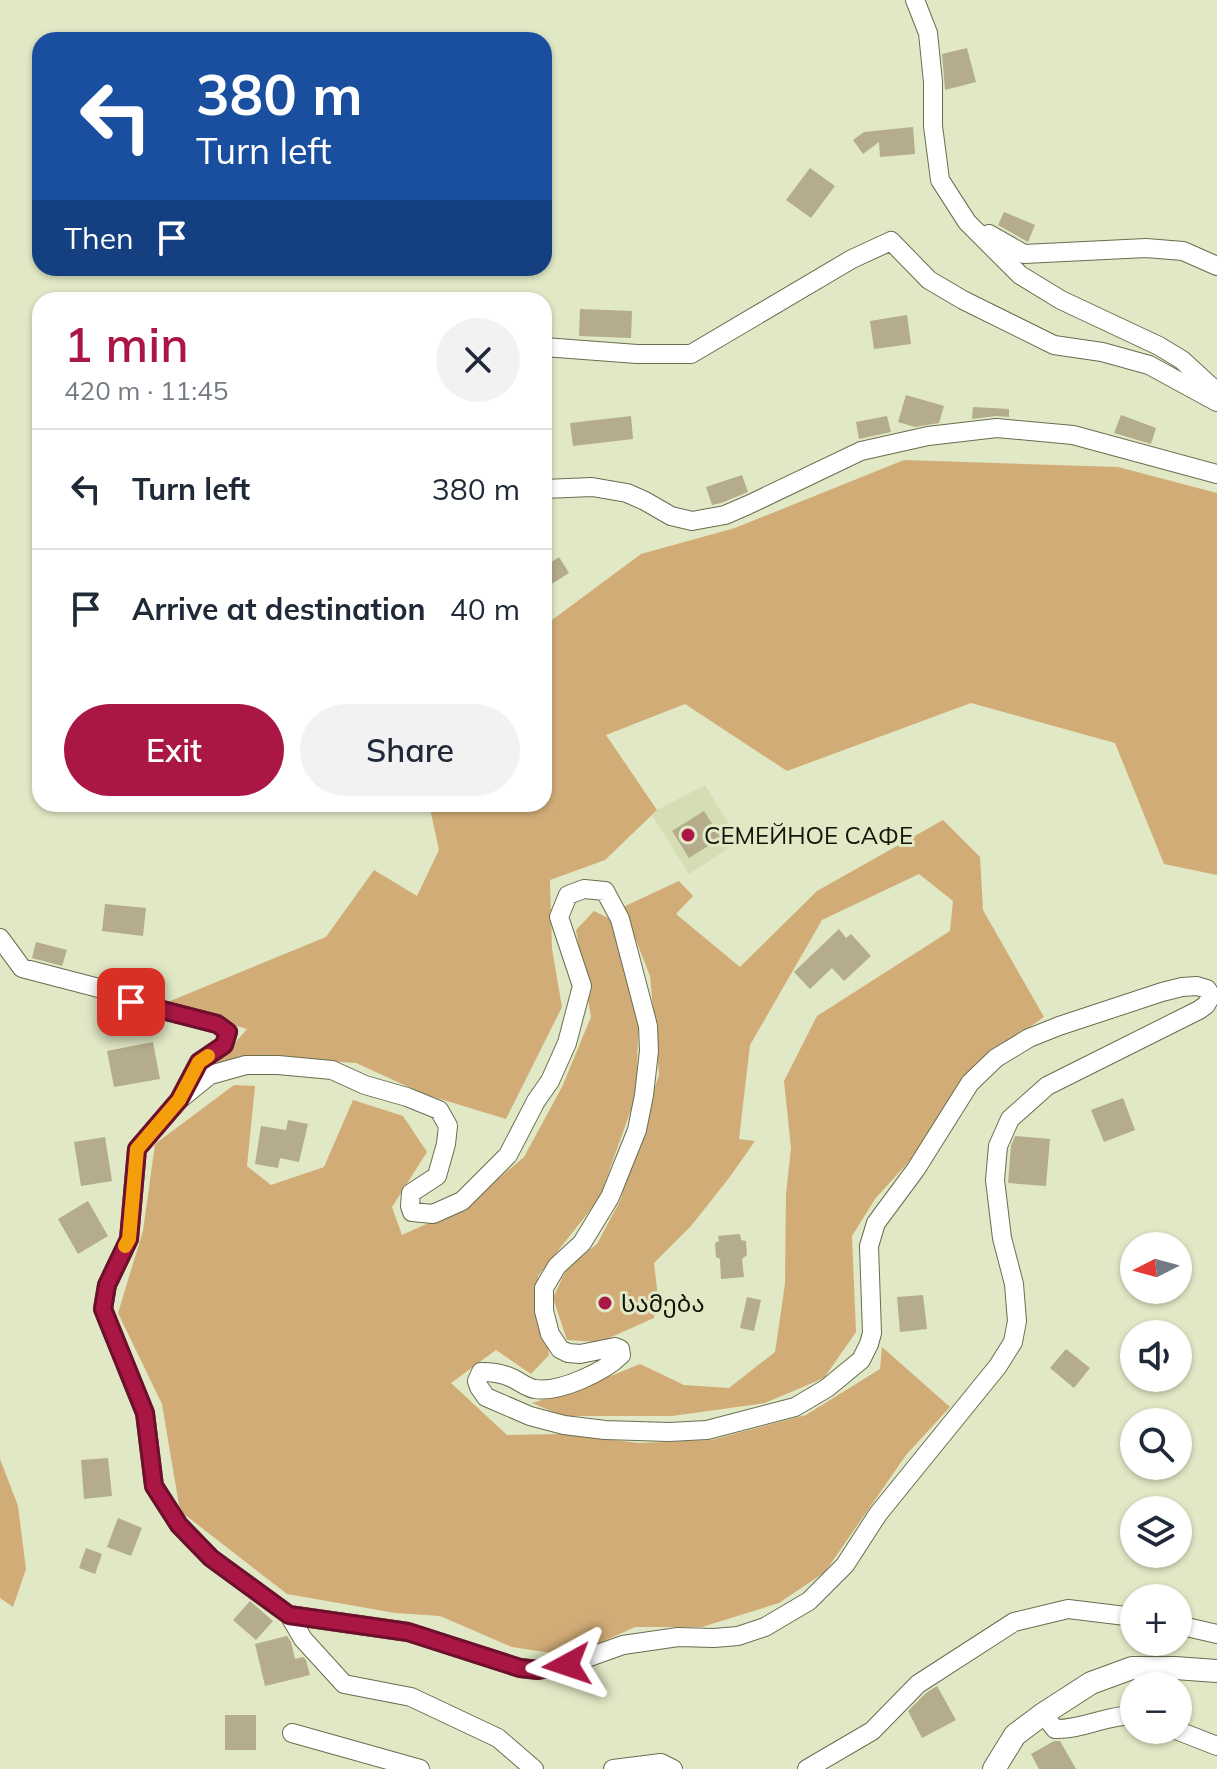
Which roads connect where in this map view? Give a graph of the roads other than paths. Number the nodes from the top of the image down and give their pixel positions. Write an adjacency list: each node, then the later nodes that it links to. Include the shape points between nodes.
1 (915, 0): 2 (street, via 928,33 940,180)
2 (967, 222): 3 (street, via 1024,254 1146,248 1183,251); 5 (street, via 1020,275 1159,346)
3 (1217, 266)
4 (552, 348): 6 (street, via 691,354 891,241 929,280 1054,345 1149,365)
5 (1217, 392)
6 (1217, 402)
7 (1217, 474): 8 (street, via 1073,435 997,428 861,451 725,515 692,521 627,493)
8 (552, 489)
9 (0, 938): 10 (street, via 22,968 217,1024 228,1032 224,1045 199,1062)
10 (179, 1100): 11 (street, via 137,1149 129,1239 107,1285 103,1309 145,1413 154,1486 179,1525 211,1558); 11 (street, via 210,1075 246,1065 332,1070 439,1110 448,1126 437,1176 411,1193 410,1206 412,1212 433,1214 462,1201 508,1155 567,1043 582,986 559,917 568,895 584,889 605,891 620,919 648,1026 644,1095 637,1130 610,1197 582,1243 557,1266 544,1288 544,1311 560,1349 580,1354 615,1347 621,1355 565,1387 534,1389 492,1372 481,1372 477,1381 486,1397 564,1425 707,1430 795,1407 861,1360 872,1333 869,1246 876,1223 970,1083 996,1058 1059,1026 1162,992 1197,986 1211,996 1199,1010 1047,1086 1010,1119 998,1146 995,1180 1014,1284 1013,1342 878,1514 845,1565 809,1601 738,1636 623,1645 538,1670 408,1632)
11 (289, 1615): 22 (street, via 303,1639 344,1684 411,1697 498,1738)
12 (1120, 1615): 25 (street, via 1068,1609 1014,1622 918,1684 872,1731)
13 (1192, 1628): 14 (street)
14 (1217, 1634)
15 (1217, 1671): 16 (street, via 1132,1668 1091,1683)
16 (1043, 1714): 17 (street, via 1055,1729 1067,1730); 26 (street, via 1015,1735)
17 (1120, 1716)
18 (292, 1733): 21 (street)
19 (1192, 1736): 20 (street)
20 (1217, 1746)
21 (420, 1769)
22 (534, 1769)
23 (613, 1769): 24 (street, via 661,1763)
24 (673, 1769)
25 (807, 1769)
26 (994, 1769)

